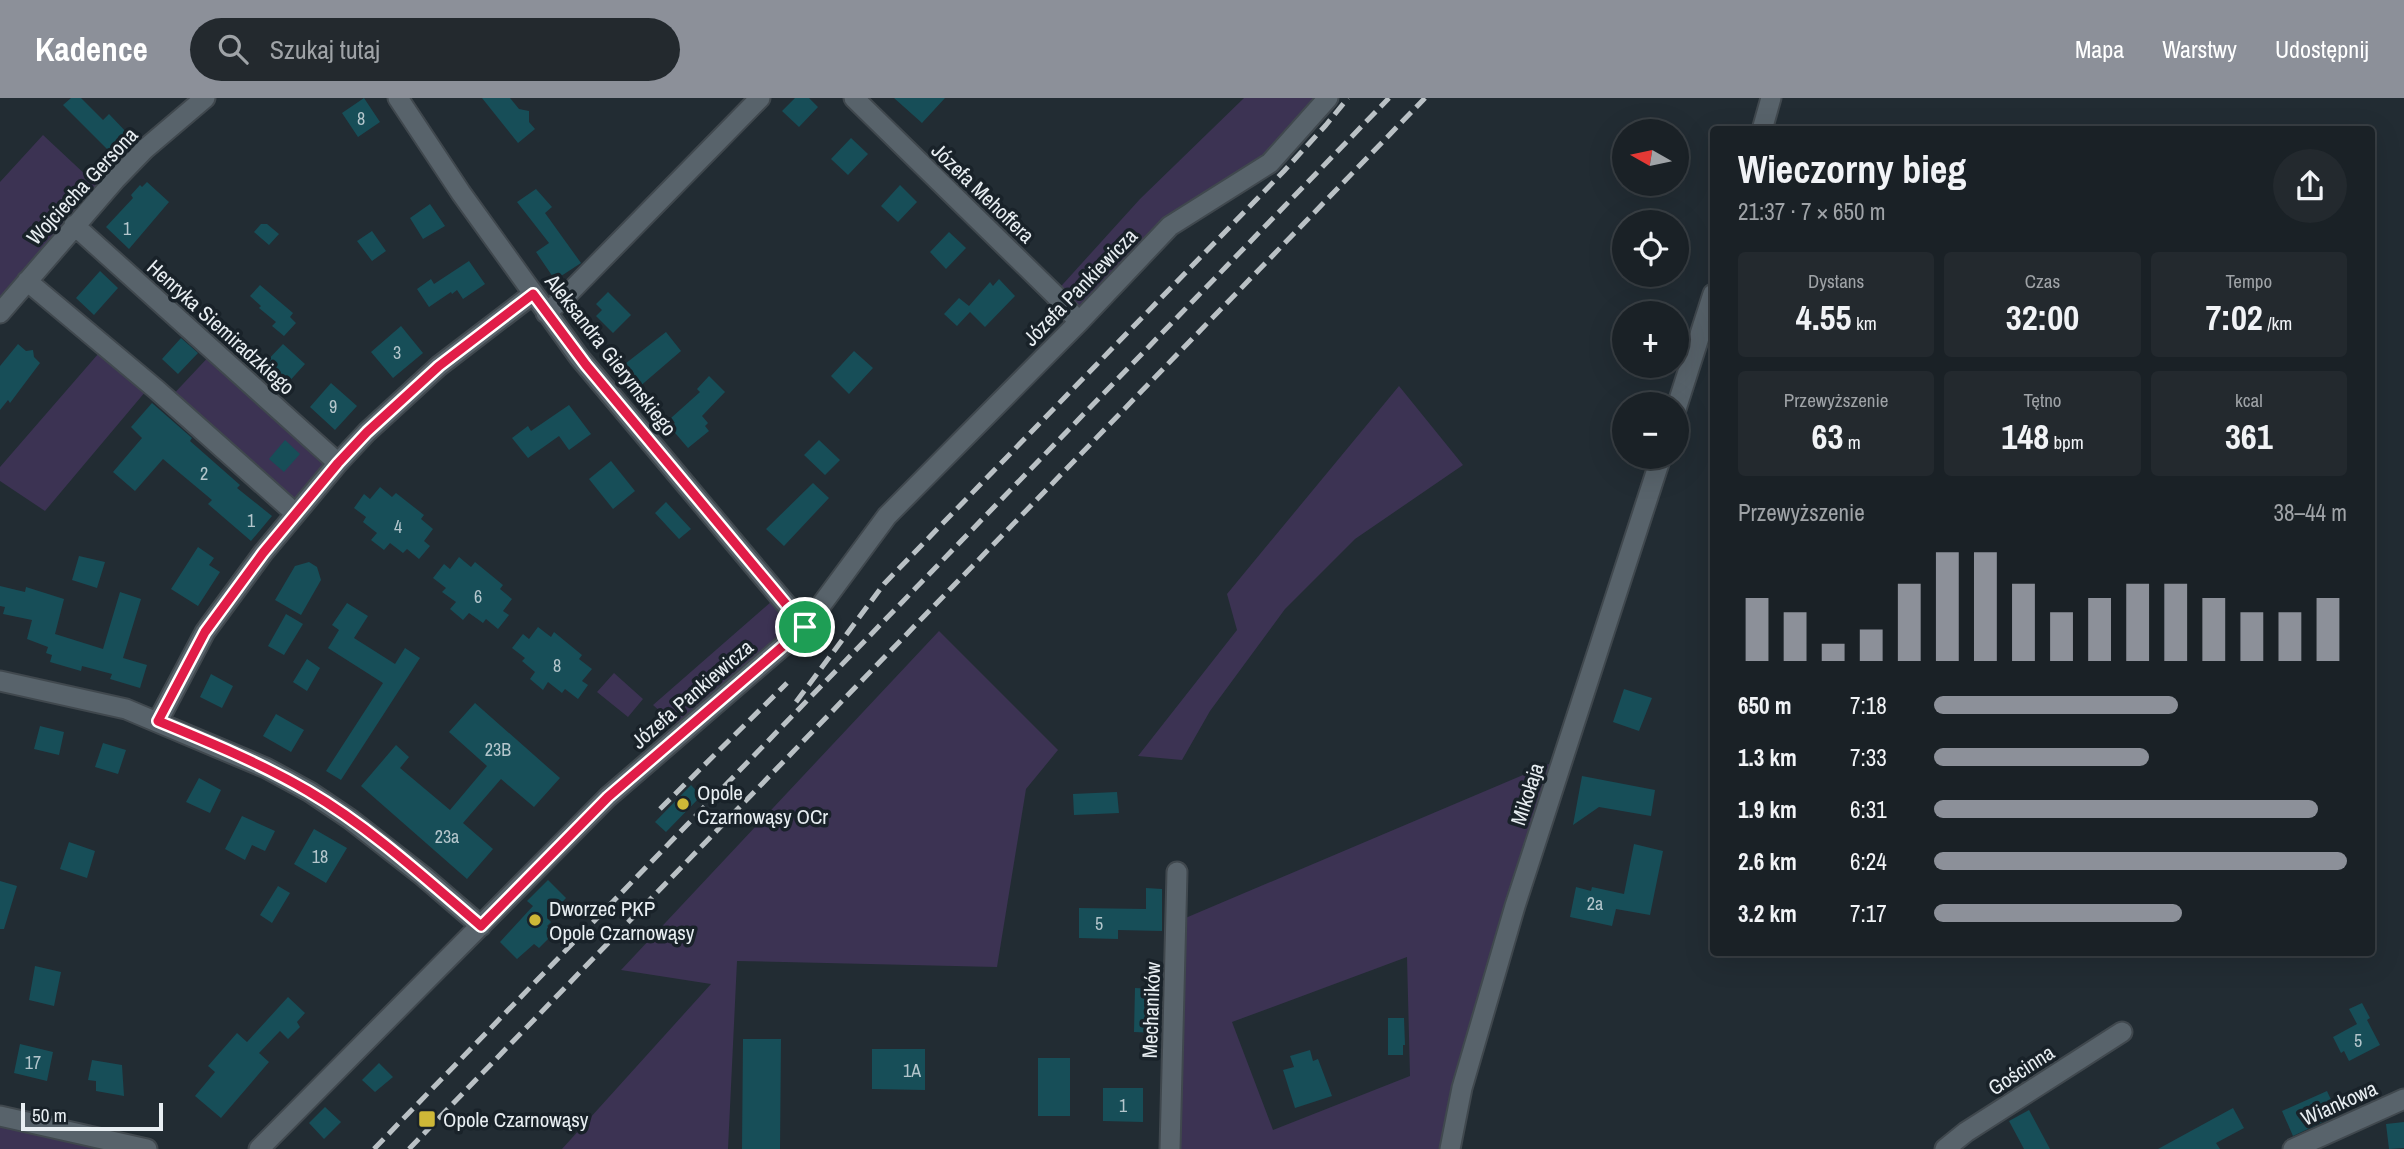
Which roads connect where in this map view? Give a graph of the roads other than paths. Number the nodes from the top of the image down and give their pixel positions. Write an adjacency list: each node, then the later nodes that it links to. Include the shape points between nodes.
1 (205, 98): 8 (street, Wojciecha Gersona, via 145,149)
2 (398, 98): 10 (street, Aleksandra Gierymskiego)
3 (760, 98): 13 (street)
4 (853, 98): 14 (street, Józefa Mehoffera)
5 (1328, 98): 14 (street, Józefa Pankiewicza, via 1269,163 1170,226)
6 (1771, 98): 7 (street)
7 (1763, 126)
8 (74, 225): 9 (street, Wojciecha Gersona); 16 (street, Henryka Siemiradzkiego)
9 (27, 281): 12 (street, Wojciecha Gersona); 18 (street)
10 (533, 294): 13 (street, Aleksandra Gierymskiego); 16 (street, via 439,366)
11 (1710, 303): 15 (street)
12 (0, 313)
13 (546, 313): 19 (street, Aleksandra Gierymskiego)
14 (1079, 322): 19 (street, Józefa Pankiewicza, via 887,516)
15 (1681, 392)
16 (338, 463): 18 (street)
17 (1657, 469): 30 (street, Mikołaja, via 1515,906 1462,1088)
18 (295, 513): 21 (street, via 205,632)
19 (805, 627): 23 (street, Józefa Pankiewicza, via 608,797)
20 (0, 681): 21 (street, via 126,709)
21 (158, 721): 23 (street, via 310,792 381,842)
22 (1177, 872): 29 (street, Mechaników)
23 (481, 926): 28 (street, Józefa Pankiewicza)
24 (2122, 1032): 31 (street, Gościnna)
25 (2404, 1099): 32 (street, Wiankowa)
26 (0, 1116): 27 (street)
27 (147, 1149)
28 (259, 1149)
29 (1170, 1149)
30 (1450, 1149)
31 (1945, 1149)
32 (2293, 1149)

